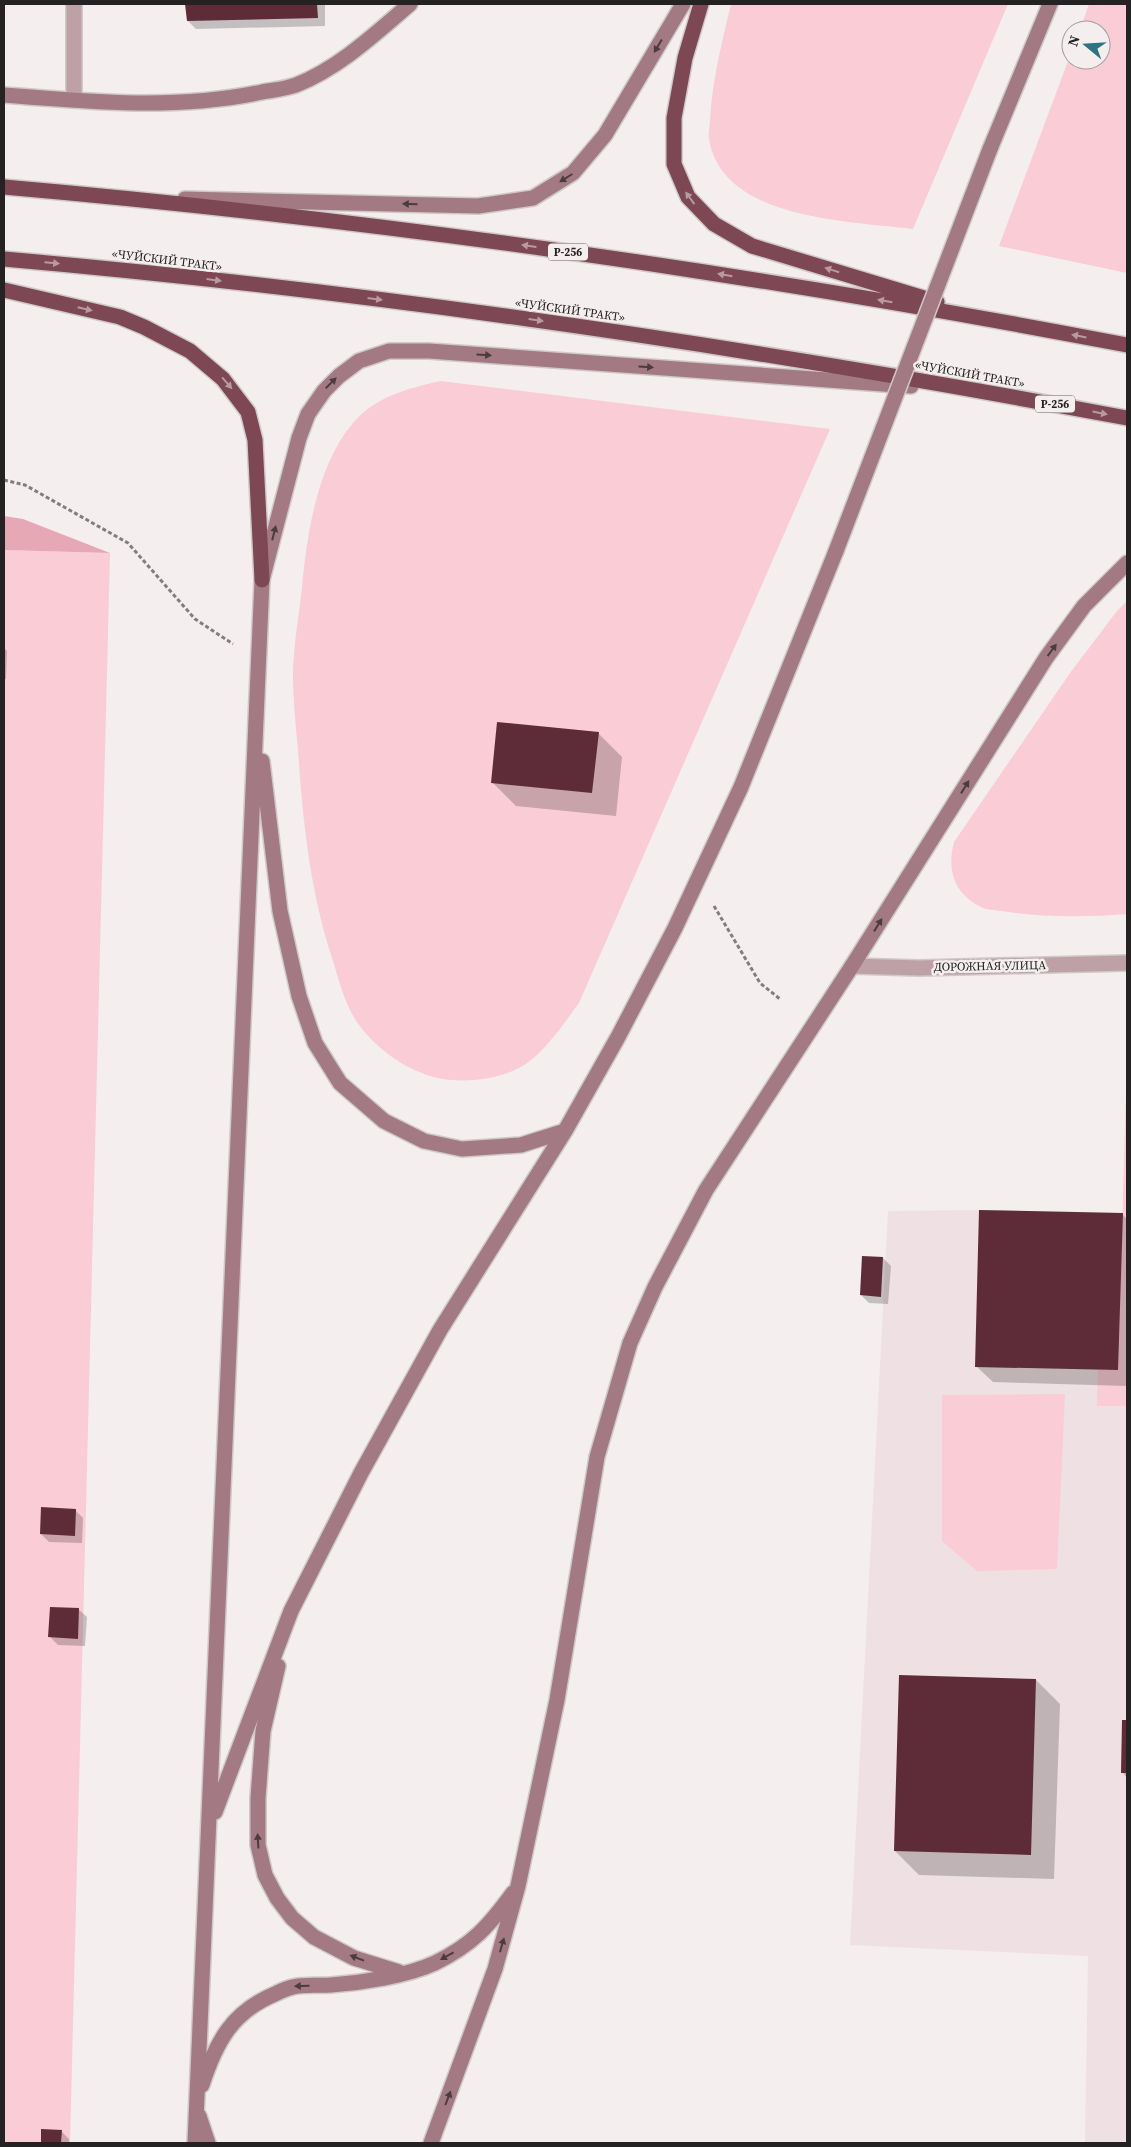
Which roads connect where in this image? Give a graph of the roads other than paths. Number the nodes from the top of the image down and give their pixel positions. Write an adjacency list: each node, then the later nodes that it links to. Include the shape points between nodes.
1 (74, 4): 7 (street)
2 (410, 4): 7 (street, via 349,56 295,85 240,97 173,103)
3 (683, 4): 9 (street, one-way to 9, via 605,135 573,173 533,198 478,206)
4 (701, 4): 12 (highway, one-way to 4, via 752,246 714,224 688,197 674,164 674,118 685,58)
5 (1050, 4): 21 (street, bridge, via 990,149 836,551 741,787 675,928)
6 (4, 95): 7 (street)
7 (74, 100)
8 (4, 187): 9 (highway, Р-256)
9 (121, 197): 12 (highway, Р-256, one-way to 9, via 710,272 482,240)
10 (4, 259): 14 (highway, «ЧУЙСКИЙ ТРАКТ» / Р-256, one-way to 14, via 472,311 700,343)
11 (4, 290): 17 (highway, one-way to 17, via 120,317 190,351 223,379 248,412 255,440)
12 (996, 320): 13 (highway, Р-256, one-way to 12)
13 (1127, 345)
14 (983, 391): 15 (highway, «ЧУЙСКИЙ ТРАКТ» / Р-256, one-way to 15); 17 (street, one-way to 14, via 308,414 339,376 359,361 390,351 429,351)
15 (1127, 418)
16 (1127, 563): 20 (street, one-way to 16, via 1046,658 1084,606)
17 (262, 580): 18 (street)
18 (256, 714): 21 (street, via 280,911 299,996 315,1043 340,1083 384,1121 424,1141 462,1149 521,1145); 23 (street)
19 (1127, 963): 20 (street, ДОРОЖНАЯ УЛИЦА, via 919,968)
20 (852, 966): 24 (street, via 706,1190 655,1286 630,1343 597,1457 557,1700)
21 (565, 1131): 22 (street, via 440,1330 361,1473)
22 (291, 1611): 23 (street); 25 (street, one-way to 22, via 354,1958 314,1937 292,1918 265,1875 258,1845 264,1731)
23 (210, 1825): 26 (street)
24 (518, 1886): 25 (street, one-way to 25, via 488,1927 466,1945 434,1963); 29 (street, one-way to 24, via 495,1969)
25 (403, 1974): 26 (street, one-way to 26, via 332,1985 292,1987 261,2000 232,2022 212,2054)
26 (195, 2104): 27 (street); 28 (street)
27 (195, 2143)
28 (208, 2143)
29 (431, 2143)

